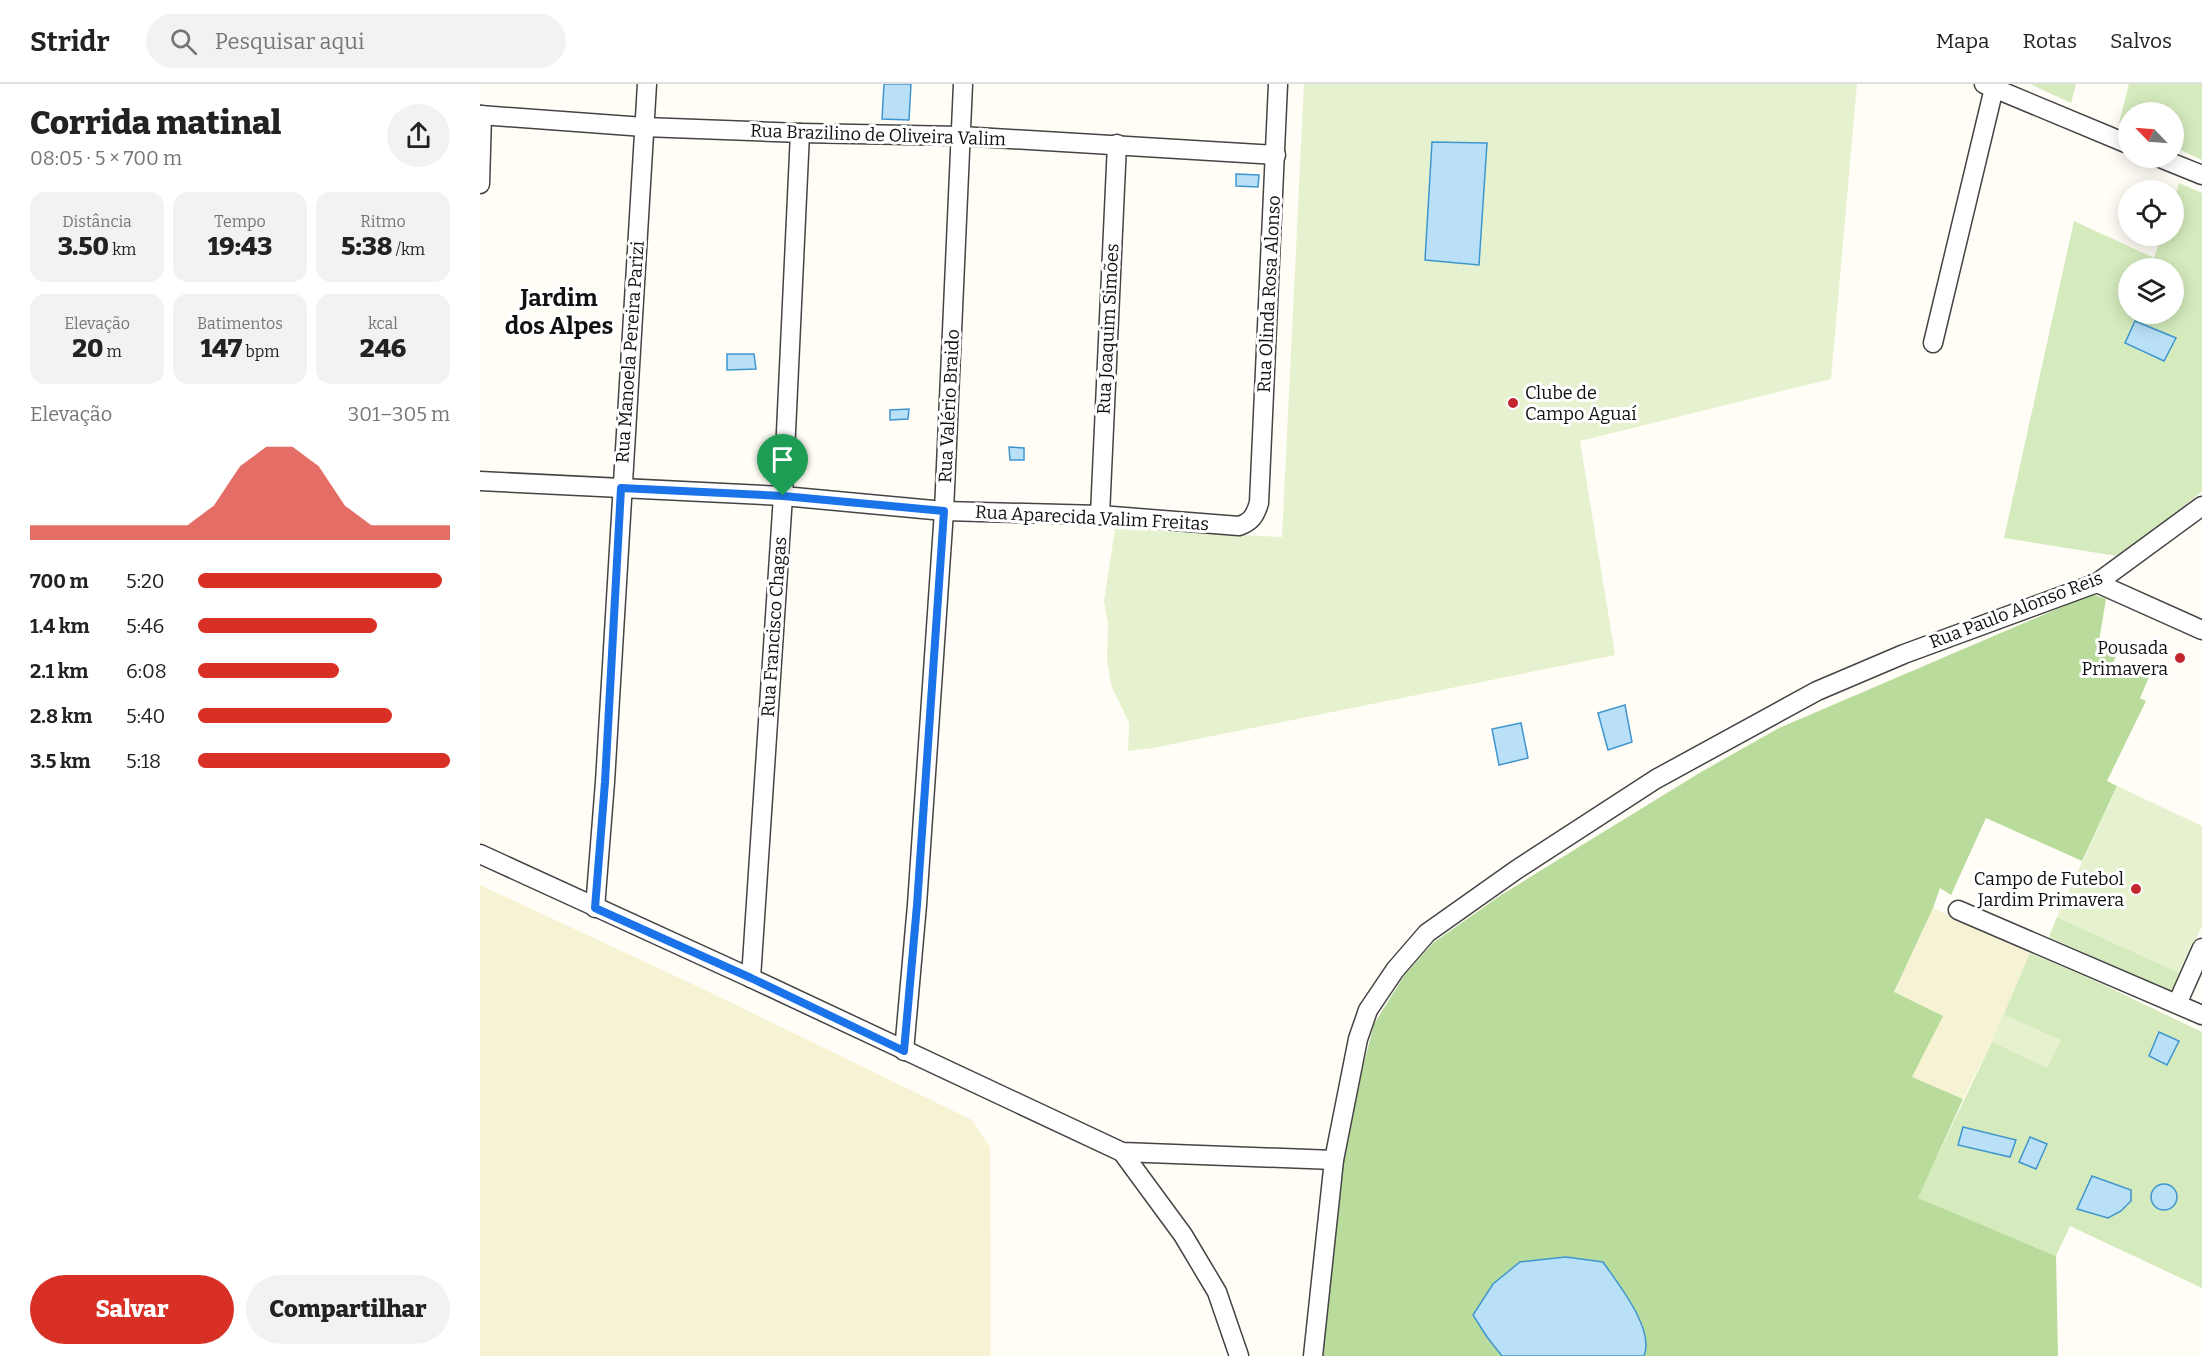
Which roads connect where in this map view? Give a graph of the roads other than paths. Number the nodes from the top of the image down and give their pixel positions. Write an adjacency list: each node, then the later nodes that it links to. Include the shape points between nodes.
1 (646, 84): 6 (street, Rua Manoela Pereira Parizi)
2 (963, 84): 8 (street, Rua Valério Braido)
3 (1278, 84): 11 (street, Rua Olinda Rosa Alonso)
4 (1989, 86): 9 (street); 15 (street)
5 (481, 115): 6 (street, Rua Brazilino de Oliveira Valim); 14 (street)
6 (644, 127): 7 (street, Rua Brazilino de Oliveira Valim); 17 (street, Rua Manoela Pereira Parizi)
7 (800, 133): 8 (street, Rua Brazilino de Oliveira Valim); 18 (street, Rua Francisco Chagas)
8 (961, 136): 10 (street, Rua Brazilino de Oliveira Valim); 21 (street, Rua Valério Braido)
9 (2118, 140)
10 (1117, 144): 11 (street, Rua Brazilino de Oliveira Valim); 22 (street, Rua Joaquim Simões)
11 (1276, 155): 19 (street, Rua Olinda Rosa Alonso)
12 (2184, 168): 13 (street)
13 (2202, 175)
14 (480, 184)
15 (1933, 343)
16 (480, 481): 17 (street, Rua Aparecida Valim Freitas)
17 (621, 488): 18 (street, Rua Aparecida Valim Freitas); 26 (street, Rua Manoela Pereira Parizi)
18 (783, 496): 21 (street, Rua Aparecida Valim Freitas); 29 (street, Rua Francisco Chagas)
19 (1260, 503): 22 (street, Rua Aparecida Valim Freitas, via 1253,518 1239,526)
20 (2202, 506): 23 (street, Rua Paulo Alonso Reis)
21 (944, 511): 22 (street, Rua Aparecida Valim Freitas); 32 (street, Rua Valério Braido)
22 (1100, 515)
23 (2097, 583): 24 (street); 34 (street, Rua Paulo Alonso Reis, via 1904,654 1817,691 1656,779 1426,933 1368,1010 1358,1039)
24 (2202, 630)
25 (480, 854): 26 (street)
26 (595, 908): 29 (street)
27 (1958, 910): 30 (street)
28 (2202, 948): 30 (street)
29 (751, 978): 32 (street)
30 (2177, 1004): 31 (street)
31 (2202, 1015)
32 (904, 1051): 33 (street)
33 (1122, 1152): 34 (street); 35 (street, via 1183,1235 1217,1293)
34 (1334, 1160): 36 (street, Rua Paulo Alonso Reis)
35 (1239, 1356)
36 (1313, 1356)

